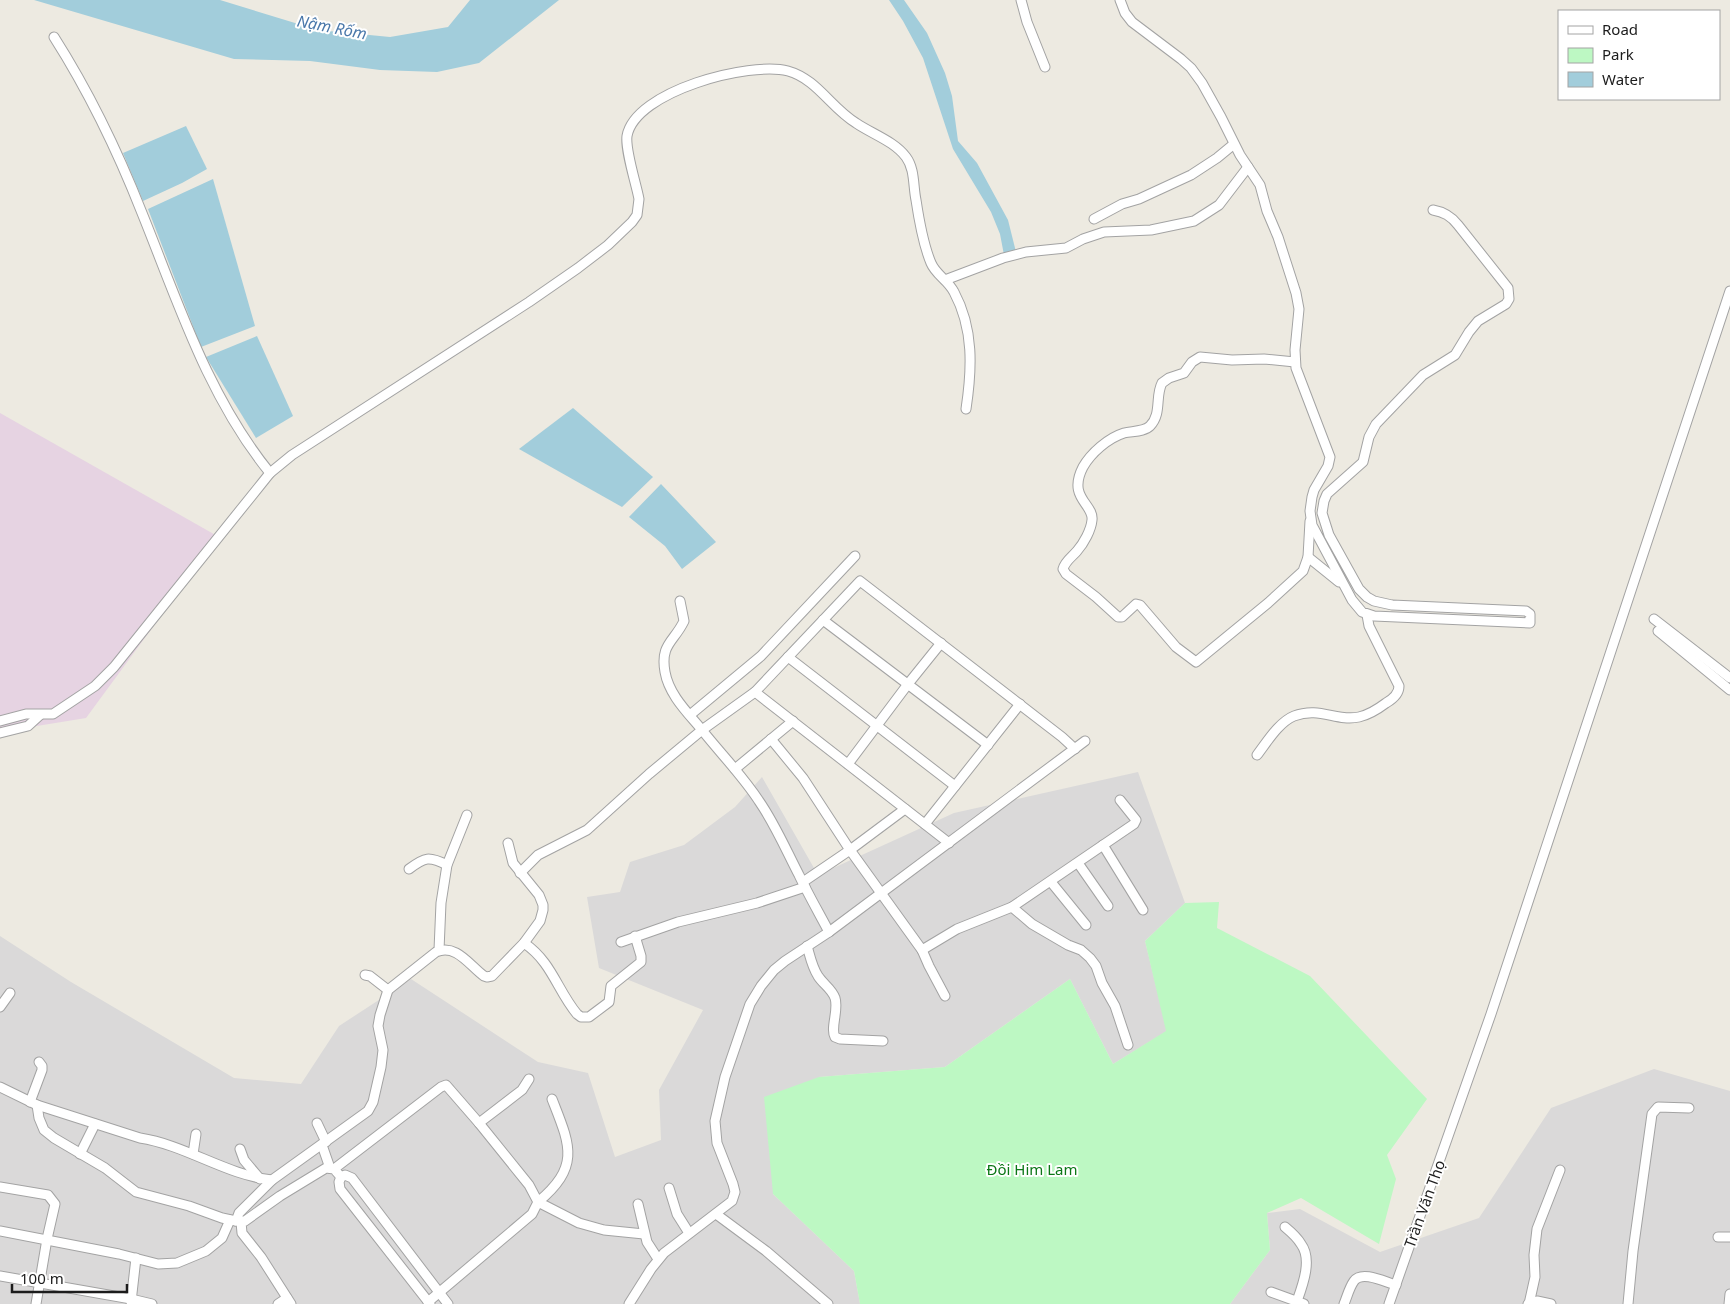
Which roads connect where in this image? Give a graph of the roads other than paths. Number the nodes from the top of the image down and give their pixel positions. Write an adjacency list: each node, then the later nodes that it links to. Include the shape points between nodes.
1 (1021, 0): 4 (street, via 1026,22)
2 (1120, 0): 5 (street, via 1132,22 1191,68)
3 (54, 37): 13 (street, via 78,74 116,152 193,341 226,409)
4 (1045, 67)
5 (1234, 144): 6 (street); 8 (street, via 1191,175)
6 (1248, 167): 9 (street, via 1219,205 1194,221 1151,230 1104,232 1066,248 1026,252); 11 (street, via 1260,185 1296,293 1299,319)
7 (1433, 210): 14 (street, via 1451,217 1458,225 1508,288 1509,299 1474,325 1455,355 1430,369 1407,390 1373,428 1361,464)
8 (1094, 219)
9 (945, 280): 12 (street, via 959,304 970,344 971,378); 13 (street, via 930,262 911,166 898,148 856,123 813,84 790,71 755,69 705,80 652,103 630,126 627,142 639,199 632,222 618,236 529,302 292,455)
10 (1730, 292): 117 (street, Trần Văn Thọ, via 1491,1014)
11 (1295, 362): 14 (street, via 1330,452); 17 (street, via 1200,357 1184,373 1162,383 1157,411 1150,426 1111,440 1092,454 1083,467 1079,493 1092,519 1082,545 1063,569 1118,617 1136,604 1140,605 1176,648 1196,662 1290,584 1306,568)
12 (966, 410)
13 (270, 473): 31 (street, via 114,667 95,686 61,710)
14 (1328, 482): 15 (street, via 1312,497); 20 (street, via 1323,521 1359,589 1370,600 1392,605 1526,611 1531,618 1530,624)
15 (1310, 519): 17 (street); 18 (street)
16 (855, 556): 32 (street, via 761,656)
17 (1308, 557): 18 (street)
18 (1342, 584): 20 (street, via 1357,607)
19 (680, 601): 32 (street, via 684,621 666,650 665,672 673,692)
20 (1367, 614): 42 (street, via 1399,686 1397,693 1389,702 1359,717 1319,712 1291,717)
21 (1654, 619): 26 (street)
22 (823, 620): 24 (street, via 860,581); 25 (street); 27 (street)
23 (1658, 631): 28 (street)
24 (941, 643): 27 (street); 30 (street)
25 (788, 657): 29 (street); 35 (street)
26 (1730, 678)
27 (908, 684): 35 (street); 40 (street)
28 (1730, 690)
29 (755, 692): 34 (street); 36 (street)
30 (1020, 704): 40 (street); 41 (street)
31 (40, 715): 33 (street, via 26,714); 37 (street, via 28,726)
32 (690, 715): 36 (street)
33 (0, 721)
34 (793, 721): 38 (street); 43 (street)
35 (876, 726): 43 (street); 45 (street)
36 (702, 730): 44 (street); 57 (street, via 596,823 581,834 538,854)
37 (0, 733)
38 (771, 739): 44 (street); 53 (street, via 808,784)
39 (1085, 742): 41 (street)
40 (988, 745): 45 (street)
41 (1075, 749): 50 (street)
42 (1257, 755)
43 (848, 764): 47 (street)
44 (736, 768): 59 (street, via 767,813)
45 (955, 786): 49 (street)
46 (1120, 800): 52 (street, via 1136,822)
47 (905, 809): 49 (street); 53 (street)
48 (466, 814): 55 (street)
49 (925, 824): 50 (street)
50 (949, 843): 60 (street)
51 (508, 844): 57 (street, via 510,858)
52 (1103, 845): 54 (street); 63 (street)
53 (850, 850): 59 (street); 60 (street)
54 (1078, 863): 58 (street); 61 (street)
55 (447, 865): 56 (street, via 426,859); 70 (street)
56 (409, 869)
57 (520, 873): 68 (street, via 539,895 543,905 540,921)
58 (1051, 882): 62 (street); 64 (street)
59 (804, 884): 65 (street); 66 (street, via 757,903 687,919)
60 (880, 893): 65 (street); 71 (street)
61 (1108, 906)
62 (1012, 907): 71 (street, via 957,929); 78 (street, via 1032,924 1090,958 1115,1006)
63 (1143, 910)
64 (1086, 925)
65 (829, 932): 69 (street)
66 (635, 936): 67 (street); 68 (street, via 640,962 611,986 610,1000 589,1017 577,1014 543,960)
67 (620, 942)
68 (524, 943): 70 (street, via 489,977 458,954)
69 (807, 946): 77 (street, via 816,972 836,1000 832,1031 835,1036); 102 (street, via 774,970 756,992 725,1077 715,1129 734,1192 732,1201)
70 (439, 950): 73 (street)
71 (922, 950): 75 (street)
72 (365, 975): 73 (street)
73 (388, 990): 89 (street, via 378,1026 383,1050 373,1102 368,1112)
74 (10, 993): 76 (street)
75 (945, 996)
76 (0, 1007)
77 (883, 1041)
78 (1128, 1045)
79 (39, 1062): 83 (street, via 42,1070)
80 (529, 1079): 86 (street, via 522,1090)
81 (0, 1087): 83 (street)
82 (552, 1099): 100 (street, via 565,1134 568,1163 560,1180)
83 (34, 1103): 87 (street); 91 (street, via 44,1130)
84 (1689, 1108): 135 (street, via 1658,1107 1652,1114)
85 (317, 1123): 89 (street)
86 (479, 1123): 93 (street, via 446,1085); 100 (street, via 529,1185)
87 (95, 1124): 91 (street); 92 (street)
88 (196, 1134): 92 (street)
89 (324, 1144): 93 (street); 96 (street)
90 (240, 1149): 96 (street, via 244,1160)
91 (80, 1154): 103 (street, via 136,1192)
92 (193, 1154): 96 (street)
93 (332, 1168): 95 (street); 99 (street)
94 (1560, 1170): 133 (street, via 1537,1229 1535,1277)
95 (341, 1177): 104 (street, via 352,1178); 109 (street, via 340,1189)
96 (267, 1182): 99 (street); 103 (street, via 238,1213)
97 (0, 1187): 112 (street, via 48,1195 55,1204)
98 (669, 1188): 107 (street, via 677,1214)
99 (280, 1196): 103 (street)
100 (538, 1202): 108 (street, via 579,1223); 119 (street, via 532,1214)
101 (638, 1204): 108 (street)
102 (716, 1214): 107 (street); 130 (street)
103 (236, 1221): 113 (street, via 206,1251 186,1260 158,1264); 122 (street)
104 (388, 1226): 109 (street); 119 (street)
105 (1285, 1227): 124 (street, via 1307,1256)
106 (0, 1231): 112 (street)
107 (689, 1233): 114 (street)
108 (644, 1234): 114 (street)
109 (375, 1235): 123 (street)
110 (1718, 1237): 111 (street)
111 (1730, 1237)
112 (47, 1239): 113 (street); 116 (street)
113 (136, 1258): 121 (street)
114 (658, 1259): 129 (street)
115 (0, 1276): 116 (street)
116 (40, 1283): 121 (street); 125 (street)
117 (1396, 1285): 131 (street, via 1364,1276 1357,1278); 132 (street, Trần Văn Thọ)
118 (1270, 1292): 124 (street)
119 (439, 1293): 123 (street); 128 (street)
120 (1730, 1294): 136 (street)
121 (131, 1301): 126 (street)
122 (289, 1301): 127 (street)
123 (429, 1303)
124 (1299, 1303)
125 (36, 1304)
126 (152, 1304)
127 (278, 1304)
128 (448, 1304)
129 (629, 1304)
130 (828, 1304)
131 (1344, 1304)
132 (1390, 1304)
133 (1528, 1304): 134 (street, via 1541,1301)
134 (1551, 1304)
135 (1628, 1304)
136 (1729, 1304)

